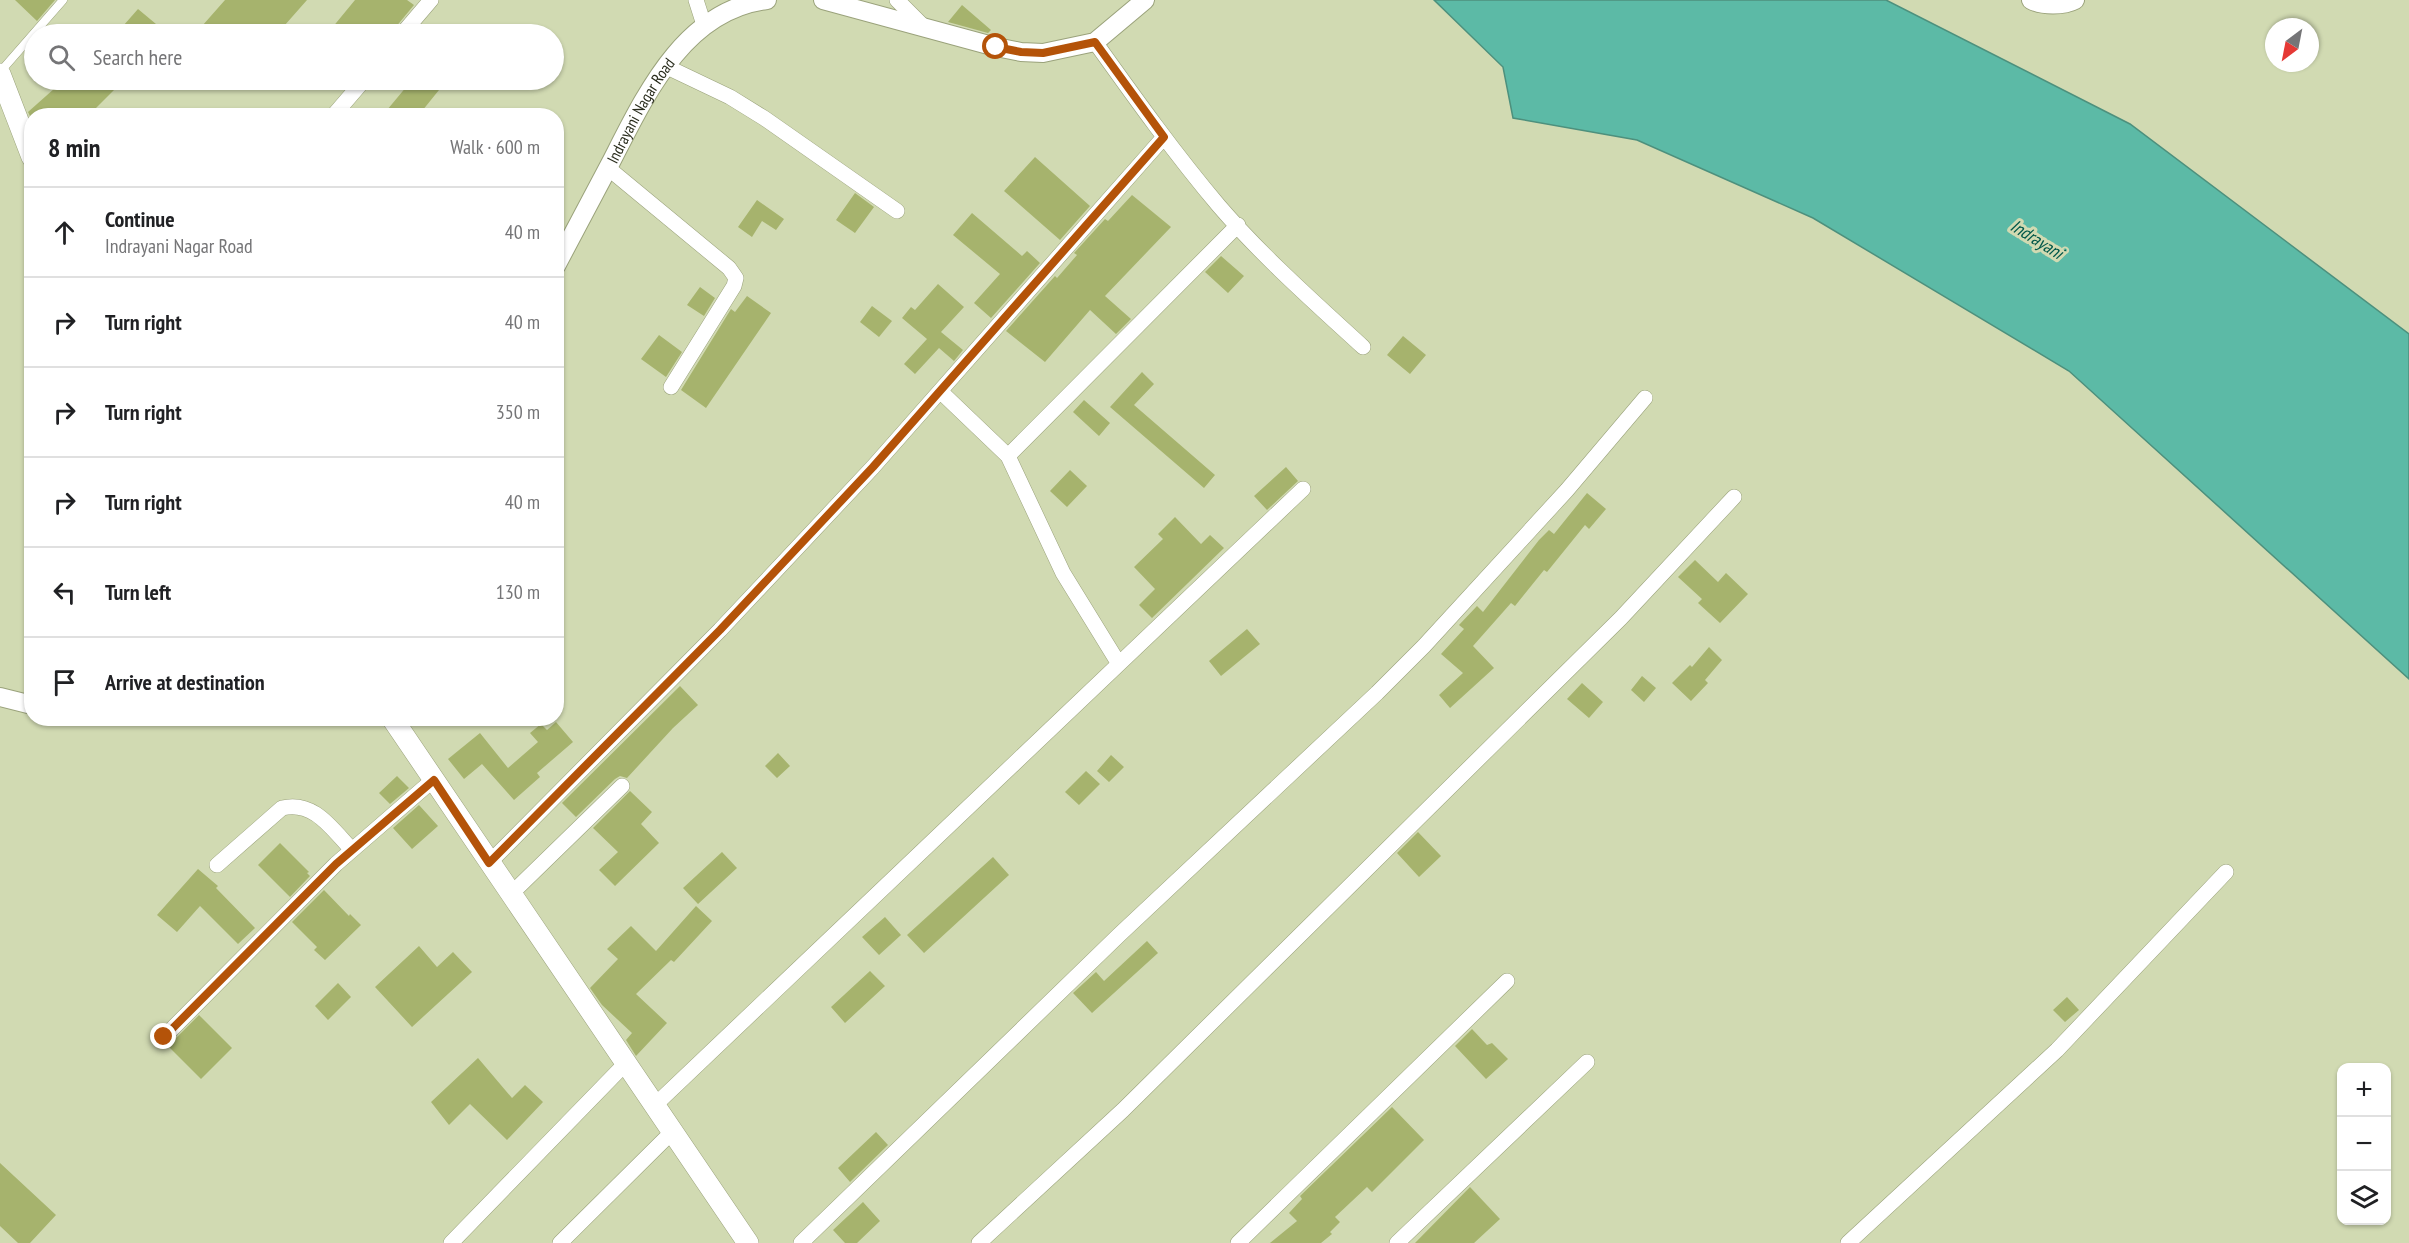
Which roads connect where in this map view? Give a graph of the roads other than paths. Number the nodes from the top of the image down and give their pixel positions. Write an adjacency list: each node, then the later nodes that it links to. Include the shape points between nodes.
1 (63, 0): 10 (lane)
2 (431, 0): 11 (street)
3 (696, 0): 12 (street)
4 (767, 0): 12 (street, Indrayani Nagar Road, via 732,9)
5 (823, 0): 13 (street)
6 (897, 0): 13 (street)
7 (1144, 0): 14 (street)
8 (2031, 0): 9 (street, via 2068,4)
9 (2075, 0)
10 (42, 24)
11 (411, 24)
12 (704, 26): 16 (street, Indrayani Nagar Road)
13 (924, 27): 14 (street, via 1021,52 1043,53)
14 (1095, 42): 21 (street)
15 (24, 45): 17 (lane)
16 (665, 66): 22 (street, Indrayani Nagar Road); 23 (street, via 764,118)
17 (0, 73): 20 (main road)
18 (355, 90): 19 (street)
19 (340, 108)
20 (24, 136)
21 (1164, 137): 24 (street); 28 (street)
22 (608, 168): 25 (street, Indrayani Nagar Road); 27 (street, via 729,268 736,278)
23 (897, 211)
24 (1238, 225): 26 (street); 30 (street)
25 (564, 251)
26 (1363, 347)
27 (671, 387)
28 (940, 391): 30 (street); 40 (street, via 720,630)
29 (1645, 398): 53 (street, via 1424,646)
30 (1008, 456): 33 (street, via 1063,573)
31 (1303, 489): 33 (street)
32 (1734, 496): 54 (street, via 1621,618 1123,1110)
33 (1119, 664): 48 (street)
34 (0, 697): 35 (street)
35 (24, 703)
36 (397, 726): 37 (main road)
37 (434, 780): 39 (street); 40 (main road)
38 (622, 786): 43 (street)
39 (352, 850): 41 (street, via 315,812 294,805 282,808); 45 (street)
40 (489, 863): 43 (main road)
41 (217, 865)
42 (2226, 872): 57 (street, via 2057,1050)
43 (510, 895): 47 (main road)
44 (1508, 981): 55 (street)
45 (164, 1037)
46 (1587, 1062): 56 (street)
47 (625, 1064): 48 (main road); 50 (street)
48 (654, 1106): 49 (main road)
49 (672, 1132): 51 (street); 52 (main road)
50 (451, 1243)
51 (560, 1243)
52 (748, 1243)
53 (801, 1243)
54 (979, 1243)
55 (1238, 1243)
56 (1397, 1243)
57 (1848, 1243)

